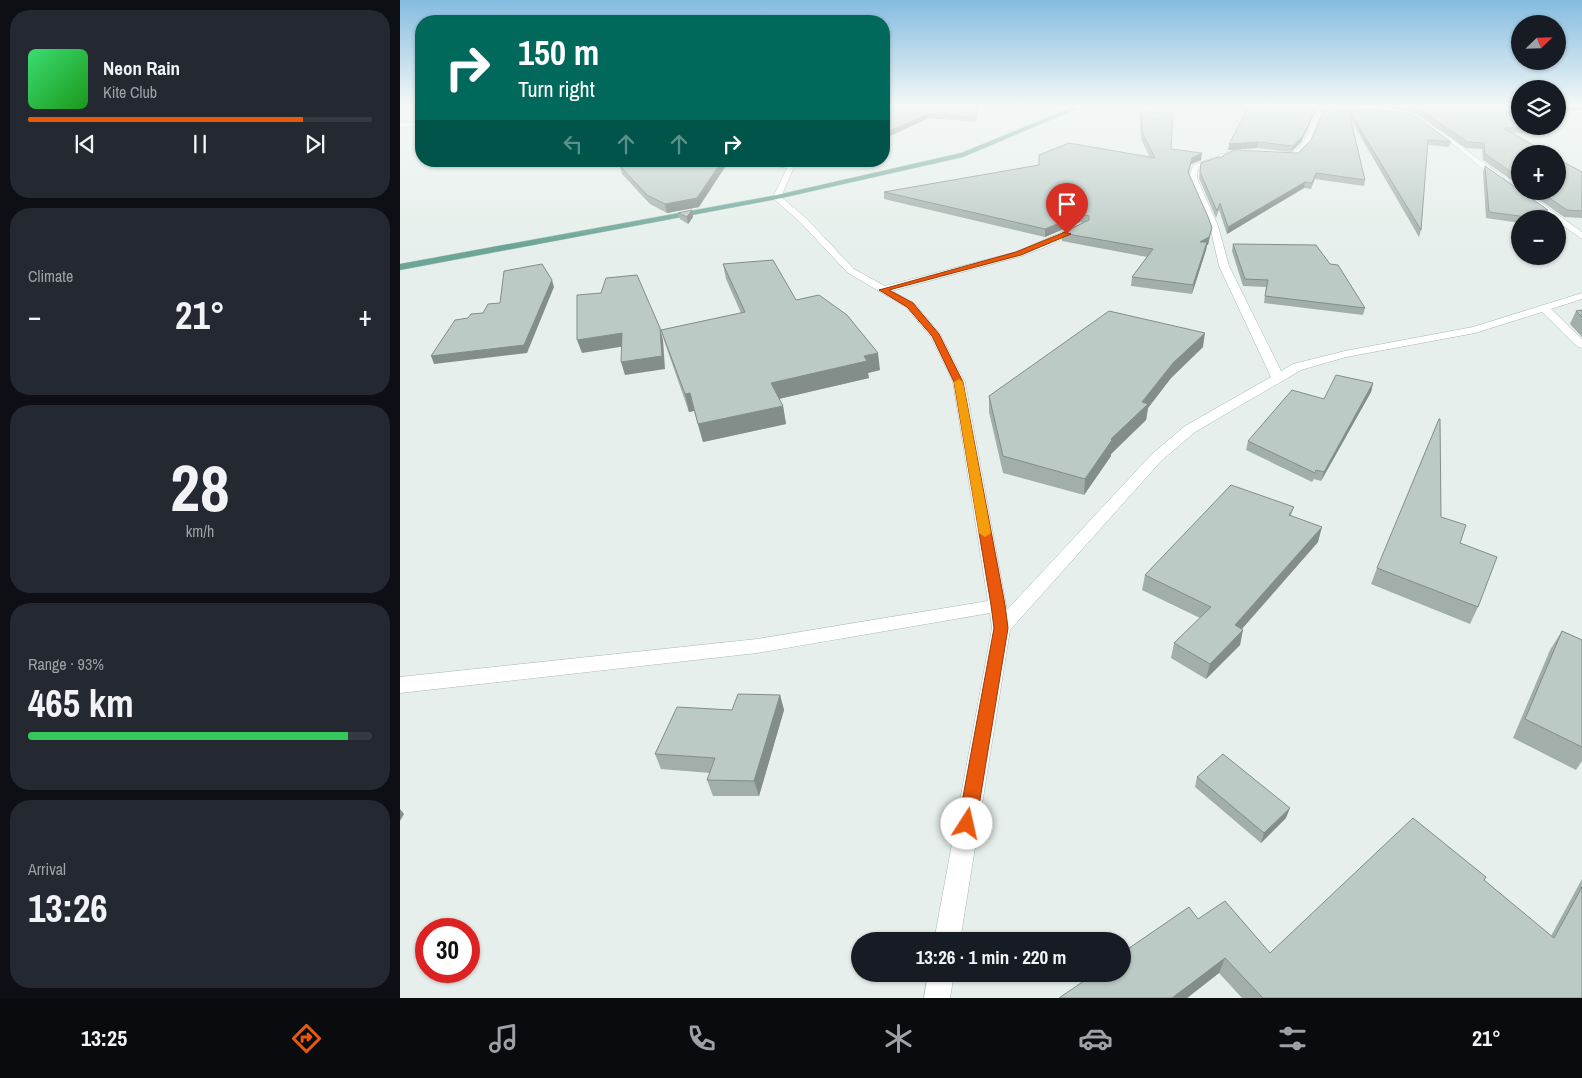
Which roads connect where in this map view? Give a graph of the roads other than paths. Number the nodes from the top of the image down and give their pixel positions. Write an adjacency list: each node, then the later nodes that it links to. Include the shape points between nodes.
1 (968, 153): 8 (main road)
2 (1231, 153): 19 (street, via 1195,166 1193,178 1214,226 1224,266)
3 (1270, 153): 4 (street, via 1292,156)
4 (1298, 153)
5 (1465, 153): 7 (street)
6 (792, 167): 8 (street)
7 (1509, 184)
8 (777, 197): 12 (main road); 13 (street, via 851,271)
9 (1531, 200): 11 (street)
10 (1084, 226): 13 (street, via 1019,254)
11 (1582, 236)
12 (400, 267)
13 (883, 290): 20 (street, via 910,305 936,336 959,382)
14 (1582, 296): 15 (street)
15 (1544, 308): 17 (street); 19 (street, via 1475,330 1345,354 1297,367)
16 (1574, 319): 17 (street)
17 (1558, 322): 18 (street)
18 (1582, 345)
19 (1278, 378): 21 (street, via 1190,429 1156,458)
20 (998, 605): 21 (street); 22 (street, via 757,646)
21 (1001, 628): 23 (street)
22 (400, 685)
23 (949, 932)
24 (940, 982): 25 (street)
25 (937, 998)

